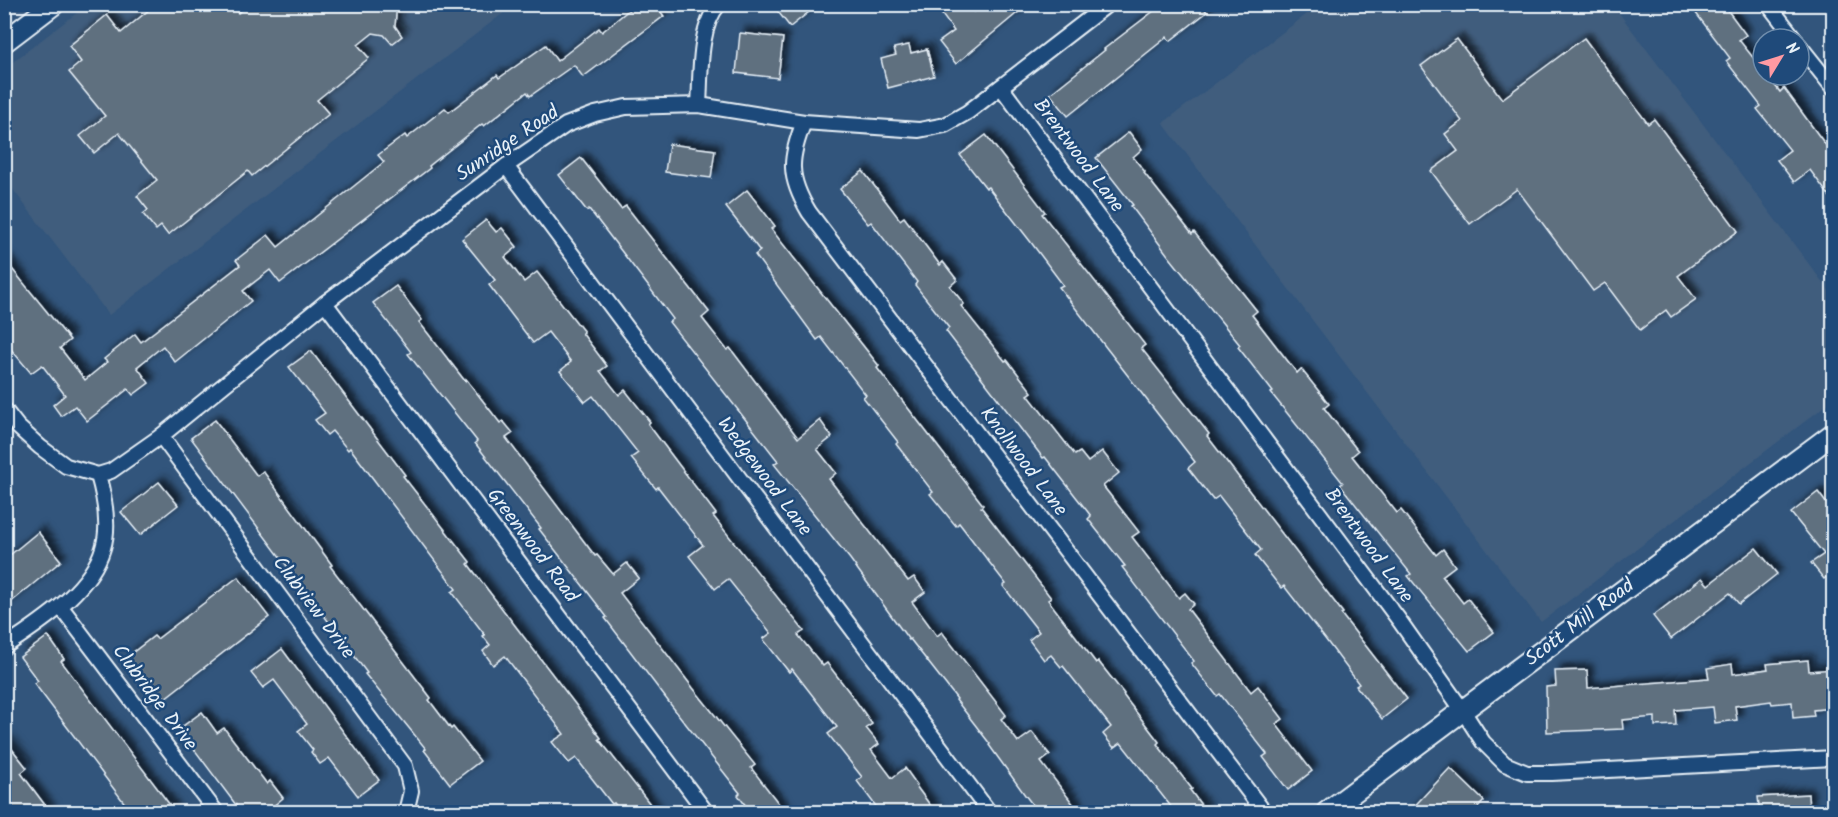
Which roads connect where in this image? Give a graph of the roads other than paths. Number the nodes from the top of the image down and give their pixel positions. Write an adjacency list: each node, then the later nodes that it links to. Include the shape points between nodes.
1 (54, 4): 6 (street)
2 (719, 4): 10 (street, via 704,33)
3 (1108, 4): 8 (street, Sunridge Road)
4 (1768, 4): 5 (street)
5 (1785, 27)
6 (4, 42)
7 (1811, 61): 9 (street)
8 (1001, 87): 11 (street, Sunridge Road, via 945,125 920,130); 20 (street, Brentwood Lane)
9 (1833, 89)
10 (699, 105): 11 (street, Sunridge Road); 12 (street, Sunridge Road, via 626,108 595,114 566,125)
11 (804, 122): 26 (street, Knollwood Lane, via 794,147 793,171 798,193 809,212)
12 (506, 166): 13 (street, Sunridge Road); 25 (street, Wedgewood Lane)
13 (325, 303): 15 (street, Sunridge Road); 24 (street, Greenwood Road)
14 (4, 409): 17 (street, via 18,427 66,466)
15 (161, 436): 17 (street, Sunridge Road, via 111,471); 23 (street, Clubview Drive, via 405,766 411,791)
16 (1831, 439): 20 (street, Scott Mill Road)
17 (98, 475): 18 (street, via 106,520 104,547)
18 (61, 607): 19 (street); 22 (street, Clubridge Drive)
19 (4, 647)
20 (1463, 711): 21 (street, Brentwood Lane, via 1483,742 1505,764 1527,772); 27 (street, Scott Mill Road)
21 (1833, 758)
22 (216, 813)
23 (406, 813)
24 (706, 813)
25 (989, 813)
26 (1264, 813)
27 (1327, 813)

